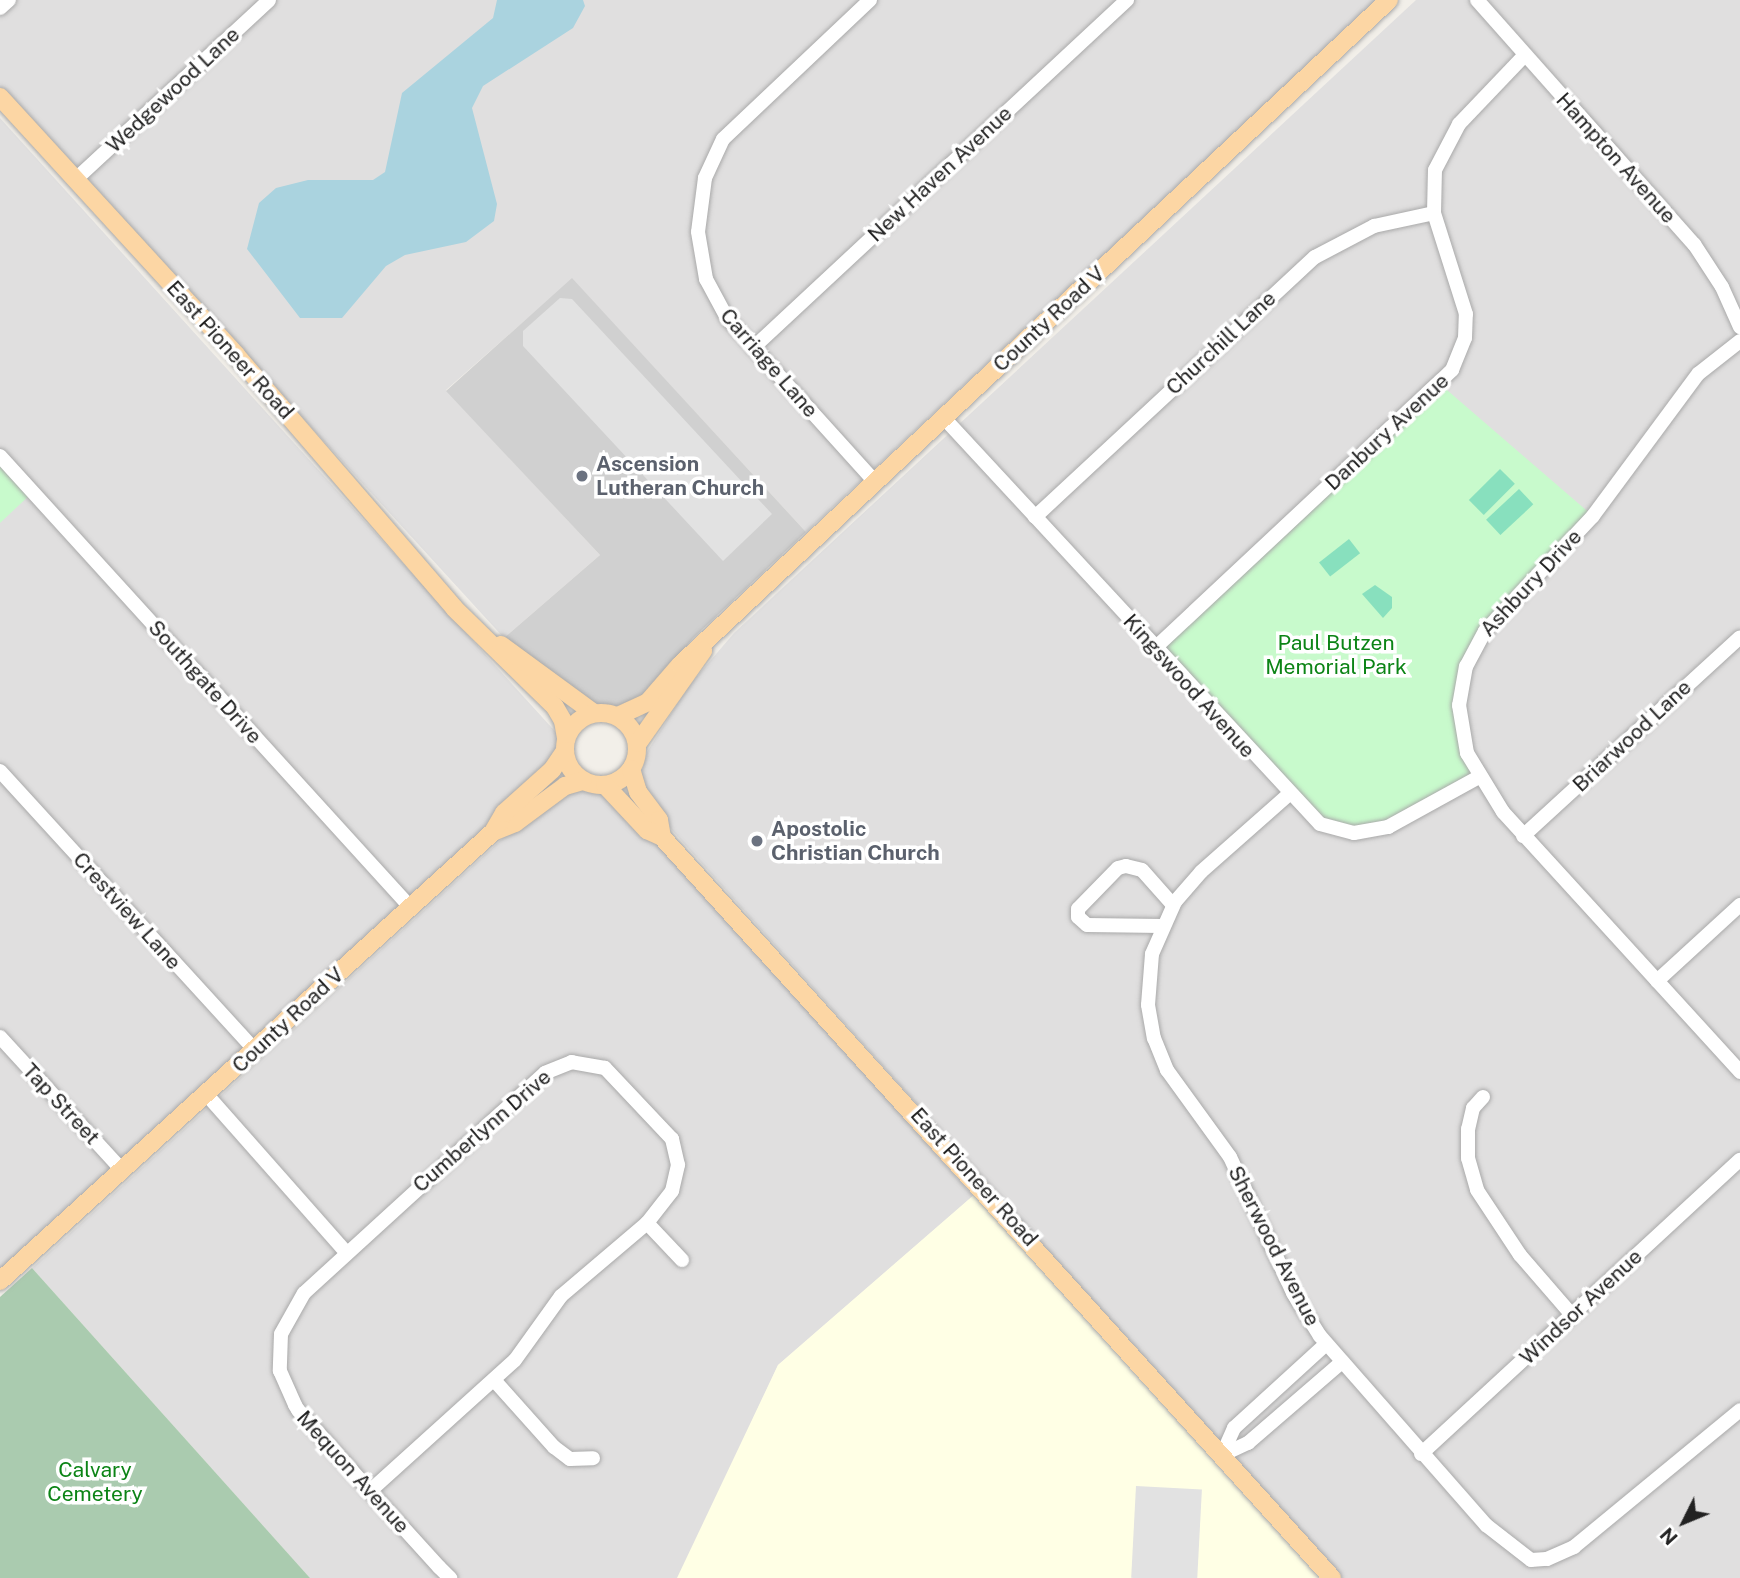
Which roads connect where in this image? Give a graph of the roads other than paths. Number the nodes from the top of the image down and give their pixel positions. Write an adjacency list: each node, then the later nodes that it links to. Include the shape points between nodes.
1 (9, 0): 7 (street)
2 (270, 0): 10 (street, Wedgewood Lane)
3 (869, 0): 14 (street, Carriage Lane, via 732,127 705,178 698,238 706,279 727,318)
4 (1127, 0): 14 (street, New Haven Avenue)
5 (1389, 0): 15 (main road, County Road V)
6 (1477, 0): 8 (street, Hampton Avenue)
7 (0, 8)
8 (1523, 57): 11 (street, Danbury Avenue, via 1466,116 1443,149 1435,170); 12 (street, Hampton Avenue, via 1693,244 1722,287)
9 (0, 97): 10 (main road, East Pioneer Road)
10 (76, 179): 19 (main road, East Pioneer Road, via 236,355)
11 (1434, 214): 18 (street, Churchill Lane, via 1374,226 1315,257); 22 (street, Danbury Avenue, via 1466,314 1465,338 1452,370)
12 (1740, 327)
13 (1740, 341): 29 (street, Ashbury Drive, via 1698,374 1593,516 1477,642 1463,674 1459,705 1464,745)
14 (753, 348): 17 (street, Carriage Lane)
15 (944, 418): 17 (main road, County Road V); 18 (street, Kingswood Avenue)
16 (0, 456): 38 (street, Southgate Drive)
17 (875, 482): 21 (main road, County Road V)
18 (1035, 517): 22 (street, Kingswood Avenue)
19 (454, 608): 23 (main road); 26 (main road, via 555,707 564,721)
20 (1740, 637): 34 (street, Briarwood Lane)
21 (710, 639): 24 (main road, County Road V, via 648,702); 25 (main road, County Road V, via 690,675)
22 (1155, 648): 32 (street, Kingswood Avenue)
23 (594, 713): 24 (main road); 26 (main road, via 576,722)
24 (618, 716): 25 (main road)
25 (638, 743): 27 (main road)
26 (565, 745): 30 (main road); 33 (main road, County Road V, via 552,770 504,813)
27 (631, 769): 31 (main road); 35 (main road, East Pioneer Road, via 638,792 659,820)
28 (0, 771): 42 (street, Crestview Lane)
29 (1479, 777): 32 (street, Kingswood Avenue, via 1388,827 1354,833 1320,824); 34 (street, Ashbury Drive)
30 (582, 780): 31 (main road); 33 (main road)
31 (605, 785): 35 (main road, via 647,830)
32 (1288, 795): 36 (street, Sherwood Avenue, via 1193,880)
33 (493, 832): 38 (main road, County Road V)
34 (1523, 836): 40 (street, Ashbury Drive)
35 (662, 837): 58 (main road, East Pioneer Road)
36 (1173, 905): 39 (street, Sherwood Avenue); 39 (street, via 1142,870 1126,866 1118,868 1078,909 1078,917 1087,925)
37 (1740, 905): 40 (street)
38 (411, 908): 42 (main road, County Road V)
39 (1162, 926): 53 (street, Sherwood Avenue, via 1152,954 1147,993 1160,1055 1177,1086 1230,1157 1293,1293)
40 (1657, 981): 43 (street, Ashbury Drive)
41 (0, 1037): 47 (street, Tap Street)
42 (255, 1050): 44 (main road, County Road V)
43 (1740, 1072)
44 (207, 1095): 47 (main road, County Road V); 49 (street)
45 (1483, 1097): 52 (street, via 1473,1108 1468,1129 1468,1158 1476,1190 1520,1255)
46 (1740, 1160): 52 (street, Windsor Avenue)
47 (123, 1171): 51 (main road, County Road V)
48 (647, 1223): 49 (street, Cumberlynn Drive, via 676,1180 672,1139 613,1073 593,1064 572,1062 545,1073); 50 (street); 55 (street, Cumberlynn Drive, via 561,1296 528,1346)
49 (346, 1252): 60 (street, Mequon Avenue, via 292,1308 281,1334 279,1362 295,1405)
50 (682, 1260)
51 (0, 1281)
52 (1572, 1315): 57 (street, Windsor Avenue)
53 (1326, 1344): 54 (street, Sherwood Avenue); 58 (street, via 1234,1428)
54 (1342, 1362): 57 (street, Sherwood Avenue); 58 (street, via 1248,1443)
55 (494, 1380): 59 (street, via 554,1447 570,1459); 60 (street, Cumberlynn Drive)
56 (1740, 1410): 57 (street, Sherwood Avenue, via 1574,1547 1547,1559 1531,1560 1486,1525)
57 (1421, 1454)
58 (1222, 1455): 62 (main road, East Pioneer Road)
59 (593, 1458)
60 (370, 1491): 61 (street, Mequon Avenue)
61 (450, 1578)
62 (1332, 1578)

